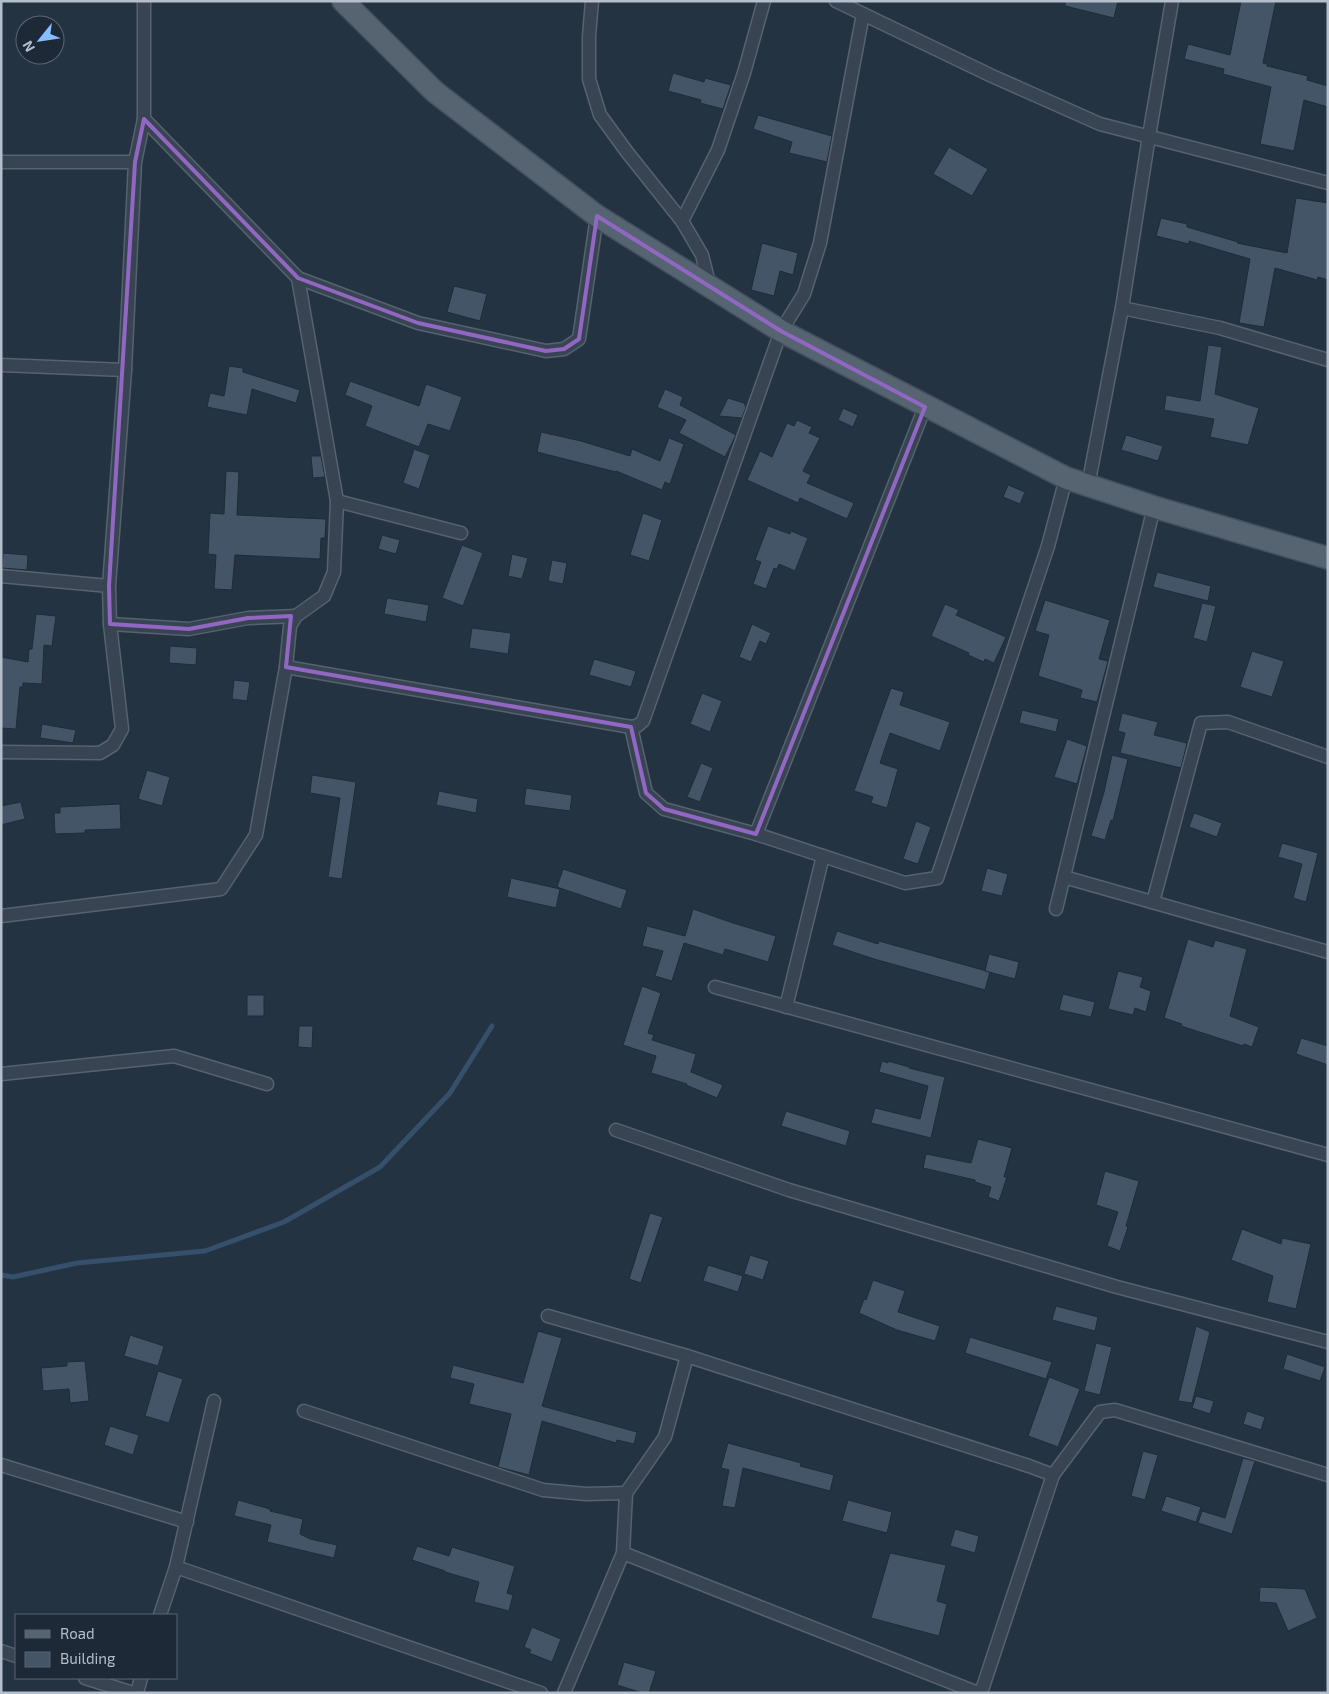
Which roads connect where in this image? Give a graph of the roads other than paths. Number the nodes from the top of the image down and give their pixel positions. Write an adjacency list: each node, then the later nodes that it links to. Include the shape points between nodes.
1 (144, 1): 8 (street)
2 (343, 1): 13 (main road, via 435,92)
3 (592, 1): 14 (street, via 589,79 600,116)
4 (764, 1): 14 (street, via 718,150)
5 (836, 1): 7 (street)
6 (1172, 1): 9 (street)
7 (863, 14): 9 (street, via 1100,124); 18 (street, via 820,243 804,294)
8 (144, 118): 11 (street); 15 (street)
9 (1148, 136): 12 (street); 17 (street)
10 (1, 162): 11 (street)
11 (136, 162): 21 (street)
12 (1328, 183)
13 (597, 216): 15 (street, via 579,339 564,349 546,351 418,323); 16 (main road)
14 (682, 220): 16 (street, via 702,255)
15 (298, 278): 25 (street)
16 (710, 287): 18 (main road)
17 (1122, 308): 19 (street, via 1220,328); 24 (street)
18 (781, 331): 22 (main road); 34 (street, via 643,721)
19 (1328, 360)
20 (1, 365): 21 (street)
21 (125, 370): 30 (street)
22 (925, 407): 23 (main road); 37 (street)
23 (1066, 478): 24 (main road); 38 (street, via 1048,546 937,878 905,883)
24 (1088, 486): 26 (main road)
25 (338, 501): 27 (street); 31 (street, via 334,572 324,596)
26 (1154, 507): 28 (main road); 39 (street)
27 (461, 533)
28 (1328, 558)
29 (1, 576): 30 (street)
30 (109, 586): 32 (street)
31 (296, 616): 32 (street, via 248,618 189,629); 33 (street, via 290,626)
32 (110, 624): 35 (street, via 122,729 113,745 100,753)
33 (286, 667): 34 (street); 42 (street, via 256,834 221,889)
34 (630, 727): 37 (street, via 646,793 664,809)
35 (1, 752)
36 (1328, 757): 40 (street, via 1228,722 1201,723)
37 (756, 834): 38 (street)
38 (823, 856): 45 (street)
39 (1064, 877): 40 (street); 41 (street)
40 (1153, 902): 43 (street)
41 (1056, 909)
42 (1, 916)
43 (1328, 952)
44 (714, 987): 45 (street)
45 (786, 1007): 49 (street)
46 (1, 1074): 47 (street, via 174,1056)
47 (267, 1084)
48 (616, 1130): 51 (street, via 790,1190 1116,1287)
49 (1328, 1154)
50 (548, 1316): 52 (street)
51 (1328, 1342)
52 (687, 1356): 56 (street); 58 (street, via 665,1437)
53 (214, 1401): 59 (street)
54 (304, 1411): 58 (street, via 543,1490)
55 (1, 1465): 59 (street)
56 (1053, 1475): 57 (street, via 1100,1412 1115,1410); 70 (street)
57 (1328, 1475)
58 (626, 1493): 60 (street)
59 (187, 1522): 61 (street)
60 (623, 1553): 69 (street); 70 (street)
61 (176, 1567): 62 (street); 68 (street)
62 (160, 1614)
63 (1, 1651): 64 (street)
64 (15, 1656)
65 (88, 1679): 67 (street)
66 (141, 1679): 67 (street)
67 (135, 1693)
68 (541, 1693)
69 (564, 1693)
70 (980, 1693)

